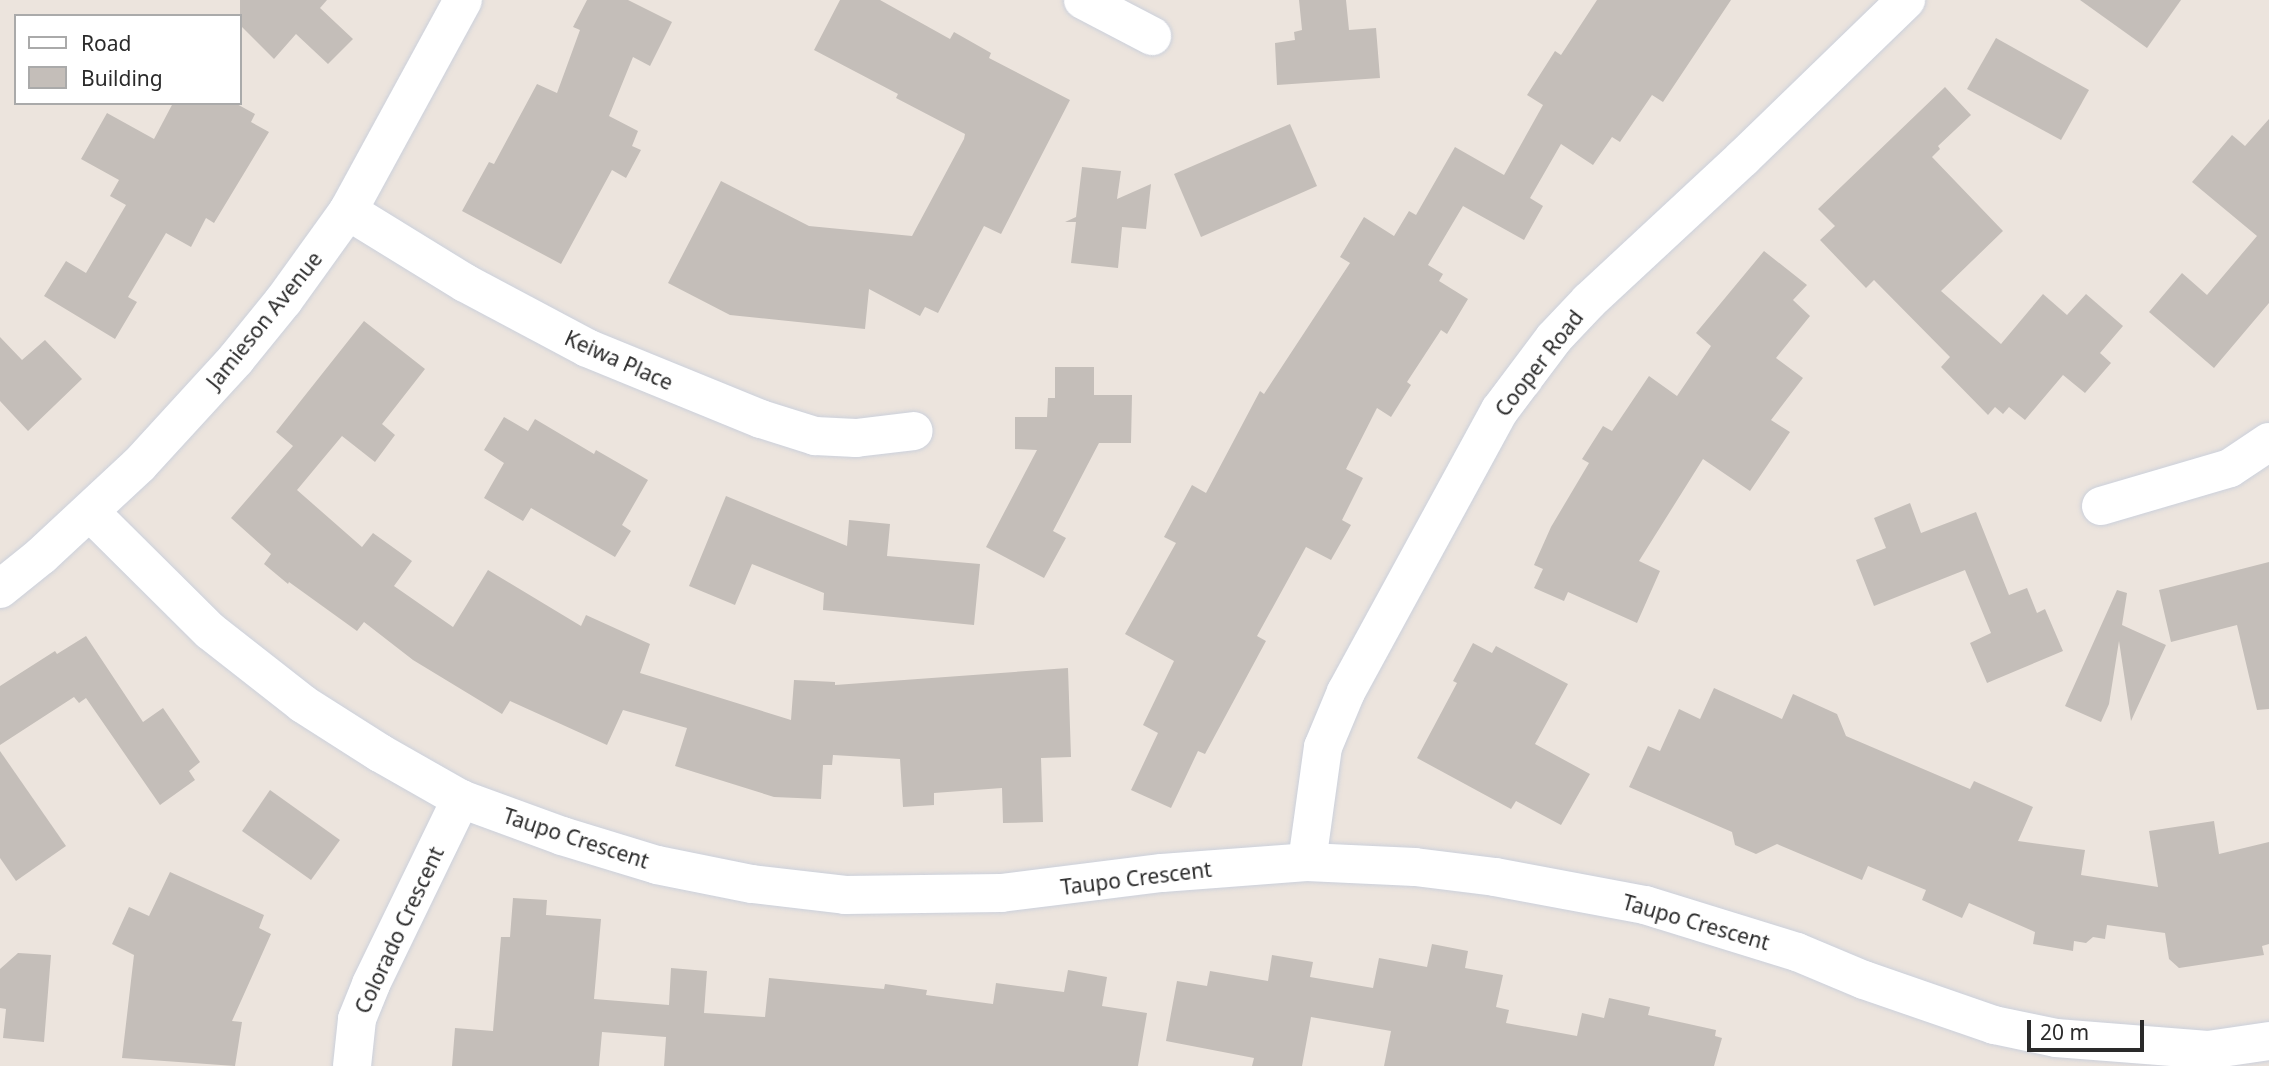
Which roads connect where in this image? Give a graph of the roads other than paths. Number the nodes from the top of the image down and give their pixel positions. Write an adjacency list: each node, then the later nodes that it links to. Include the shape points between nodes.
1 (463, 0): 5 (street, Jamieson Avenue)
2 (1083, 0): 4 (street)
3 (1906, 0): 12 (street, Cooper Road, via 1588,301 1500,410 1346,692 1323,747)
4 (1152, 36)
5 (348, 211): 6 (street, Keiwa Place, via 465,283 587,348 748,414 815,436 856,438); 9 (street, Jamieson Avenue, via 236,359)
6 (914, 431)
7 (2269, 442): 8 (street, via 2230,468)
8 (2101, 506)
9 (90, 512): 10 (street, Jamieson Avenue); 11 (street, Taupo Crescent, via 240,656 314,711)
10 (0, 589)
11 (461, 799): 12 (street, Taupo Crescent, via 657,865 752,884 845,895 1001,893 1162,873); 15 (street, Colorado Crescent, via 371,984 358,1019)
12 (1307, 862): 14 (street, Taupo Crescent, via 1415,867 1586,892 1726,929 1994,1025)
13 (2269, 1041): 14 (street, Taupo Crescent)
14 (2208, 1058)
15 (352, 1066)

